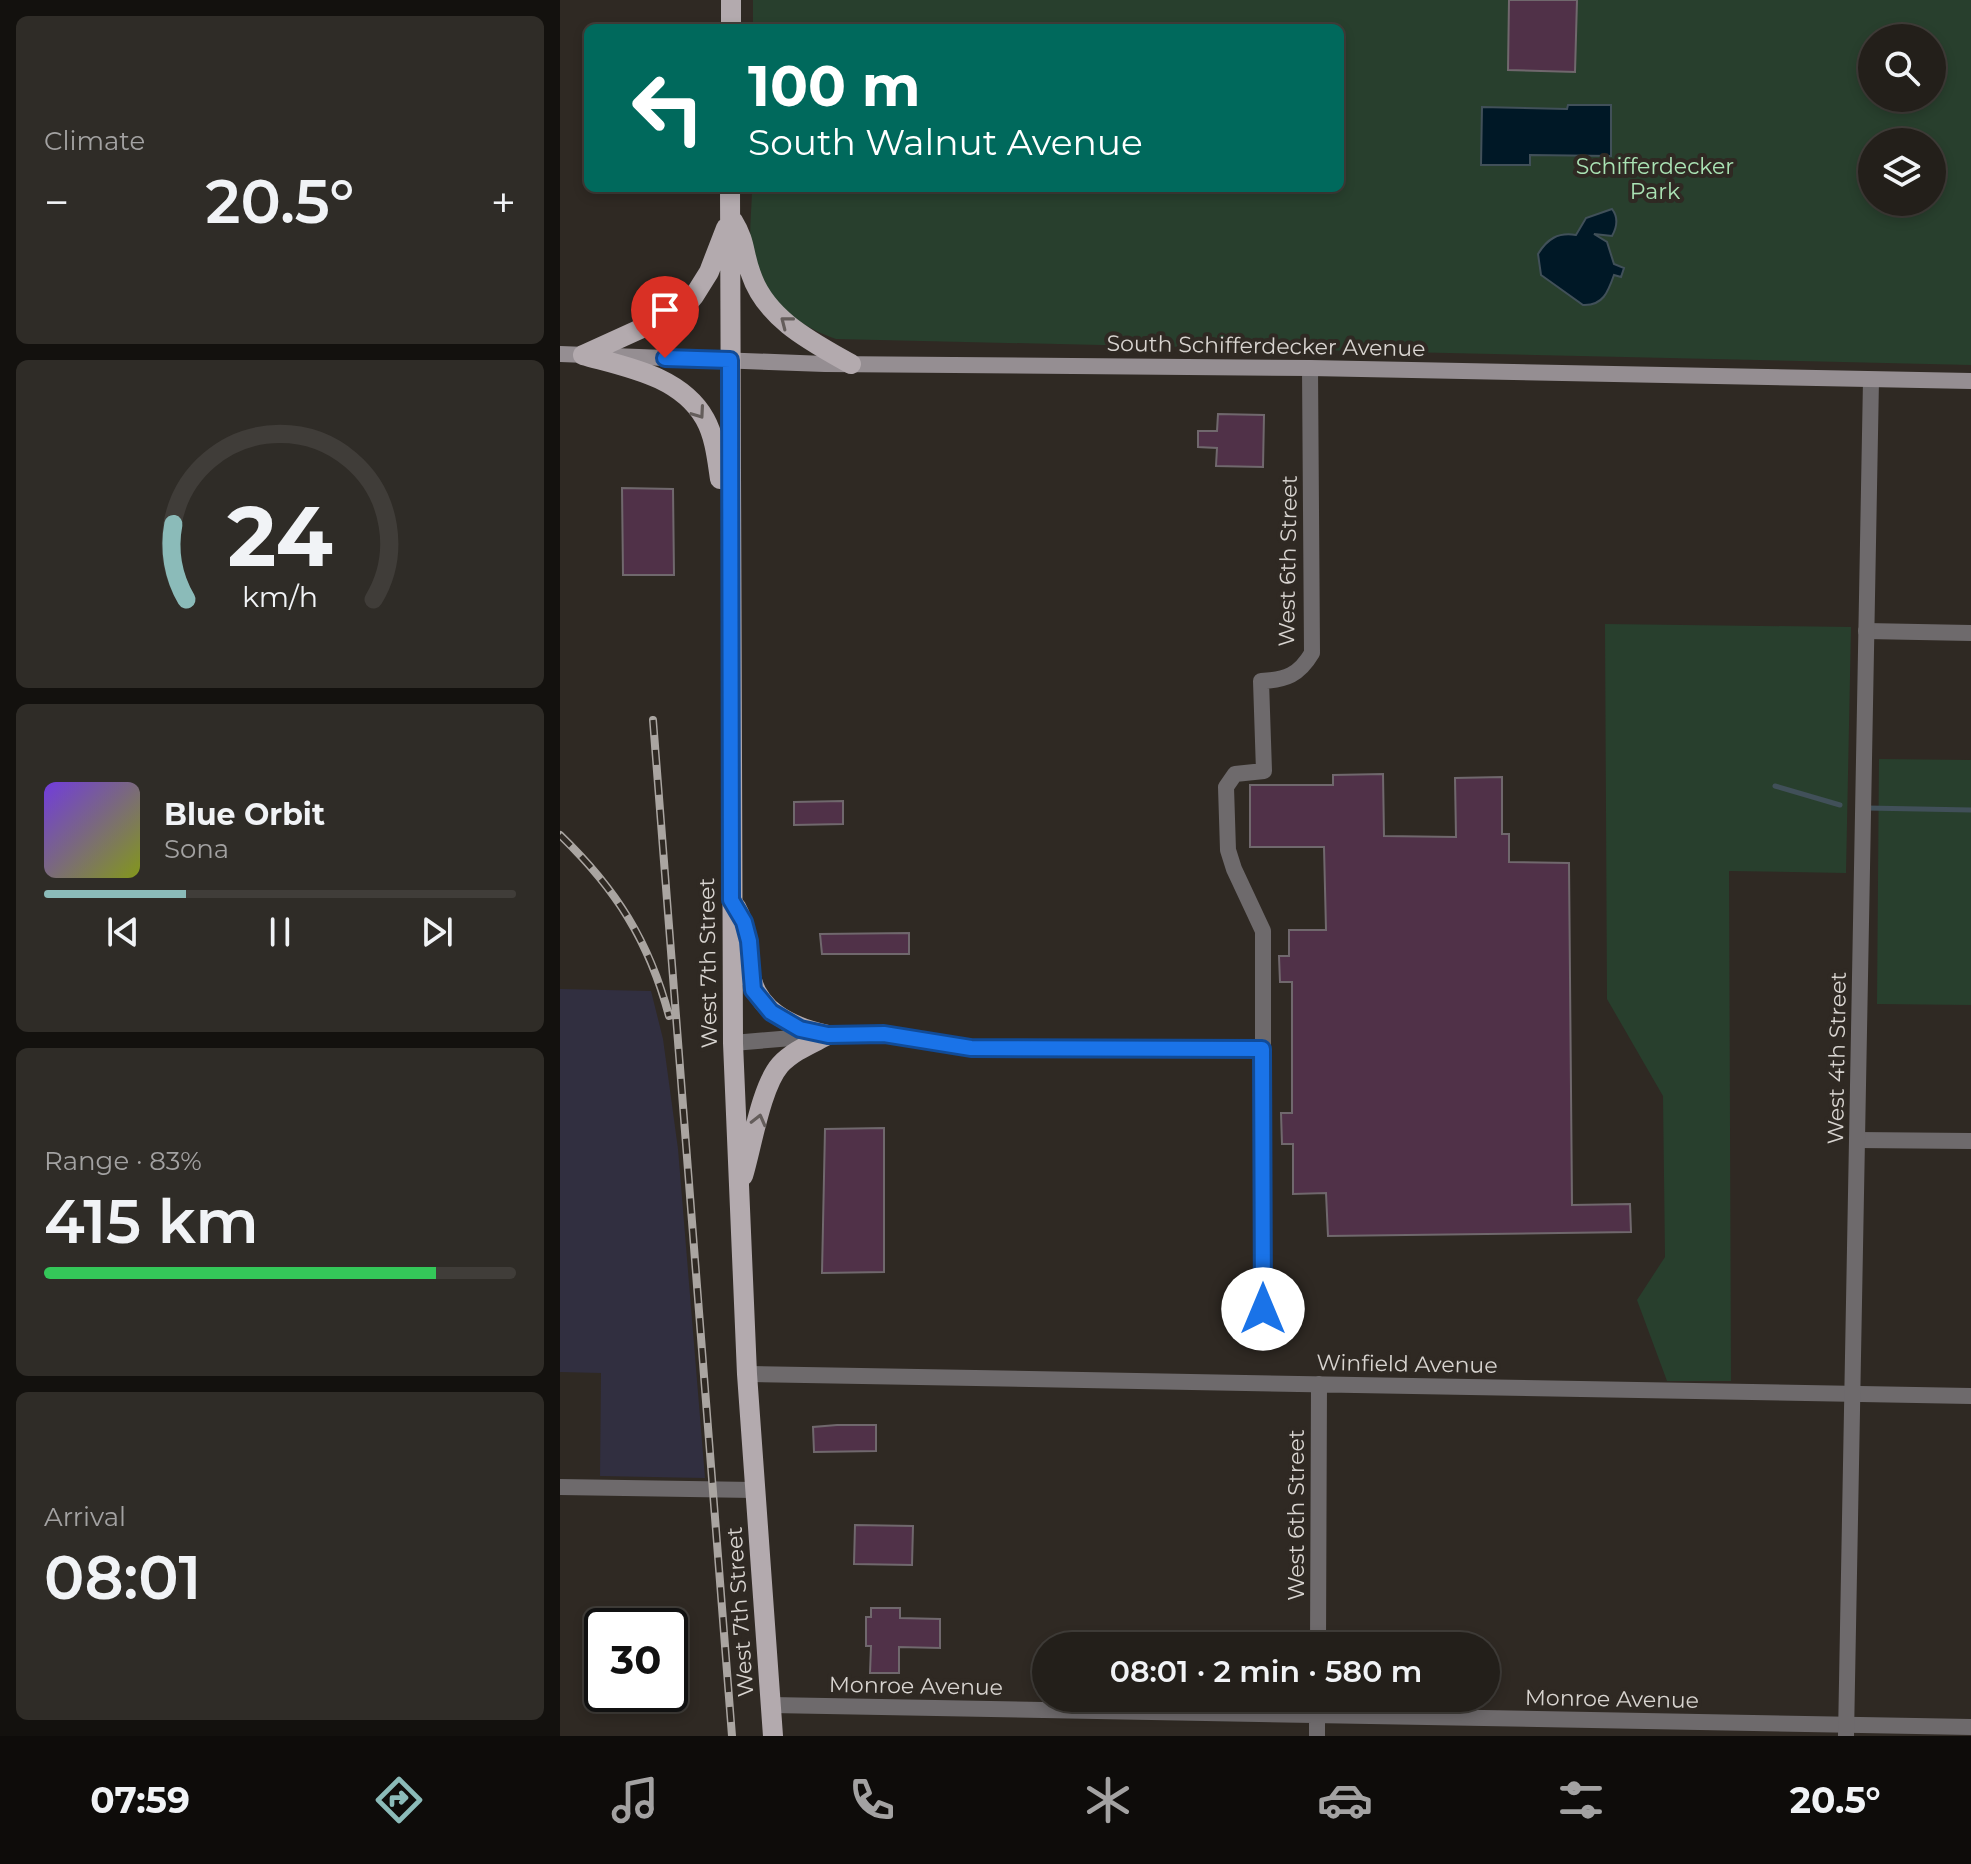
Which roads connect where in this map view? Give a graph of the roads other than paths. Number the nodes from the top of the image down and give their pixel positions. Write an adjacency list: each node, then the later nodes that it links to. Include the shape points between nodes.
1 (731, 0): 2 (main road)
2 (731, 24)
3 (730, 192): 4 (main road, West 7th Street)
4 (730, 217): 6 (main road, via 709,272 682,310); 7 (main road, West 7th Street); 8 (main road, one-way to 4, via 779,317 760,297 746,245)
5 (560, 354): 6 (main road, South Schifferdecker Avenue)
6 (583, 355): 7 (main road, South Schifferdecker Avenue); 12 (main road, one-way to 12, via 661,379 695,405 712,437 720,481)
7 (730, 360): 8 (main road, South Schifferdecker Avenue); 12 (main road, West 7th Street)
8 (851, 364): 9 (main road, South Schifferdecker Avenue)
9 (1310, 368): 10 (main road, South Schifferdecker Avenue); 18 (street, West 6th Street, via 1312,653 1303,669 1290,677 1261,681 1264,771 1235,774 1226,787 1228,850 1263,931)
10 (1871, 380): 11 (main road, South Schifferdecker Avenue); 13 (street, West 4th Street)
11 (1971, 381)
12 (730, 499): 15 (main road, West 7th Street)
13 (1866, 631): 14 (street); 19 (street, West 4th Street)
14 (1971, 633)
15 (731, 900): 16 (main road, via 749,941 753,990 783,1020); 17 (main road, West 7th Street)
16 (828, 1035): 17 (street); 18 (street, via 884,1034 971,1048); 21 (main road, one-way to 16, via 768,1083 794,1053)
17 (733, 1043): 21 (main road, West 7th Street)
18 (1262, 1049): 22 (street, West 6th Street)
19 (1857, 1140): 20 (street); 25 (street, West 4th Street)
20 (1971, 1141)
21 (738, 1195): 23 (main road, West 7th Street)
22 (1263, 1309)
23 (747, 1374): 24 (street, Winfield Avenue); 28 (main road, West 7th Street)
24 (1319, 1384): 25 (street, Winfield Avenue); 29 (street, West 6th Street)
25 (1852, 1394): 26 (street, Winfield Avenue); 35 (street, West 4th Street)
26 (1971, 1396)
27 (560, 1487): 28 (street)
28 (754, 1490): 30 (main road, West 7th Street)
29 (1318, 1632)
30 (771, 1705): 31 (street, Monroe Avenue); 36 (main road, West 7th Street)
31 (1032, 1706)
32 (1317, 1712): 37 (street)
33 (1432, 1712): 35 (street, Monroe Avenue)
34 (1971, 1727): 35 (street, Monroe Avenue)
35 (1846, 1730)
36 (773, 1736)
37 (1317, 1736)

